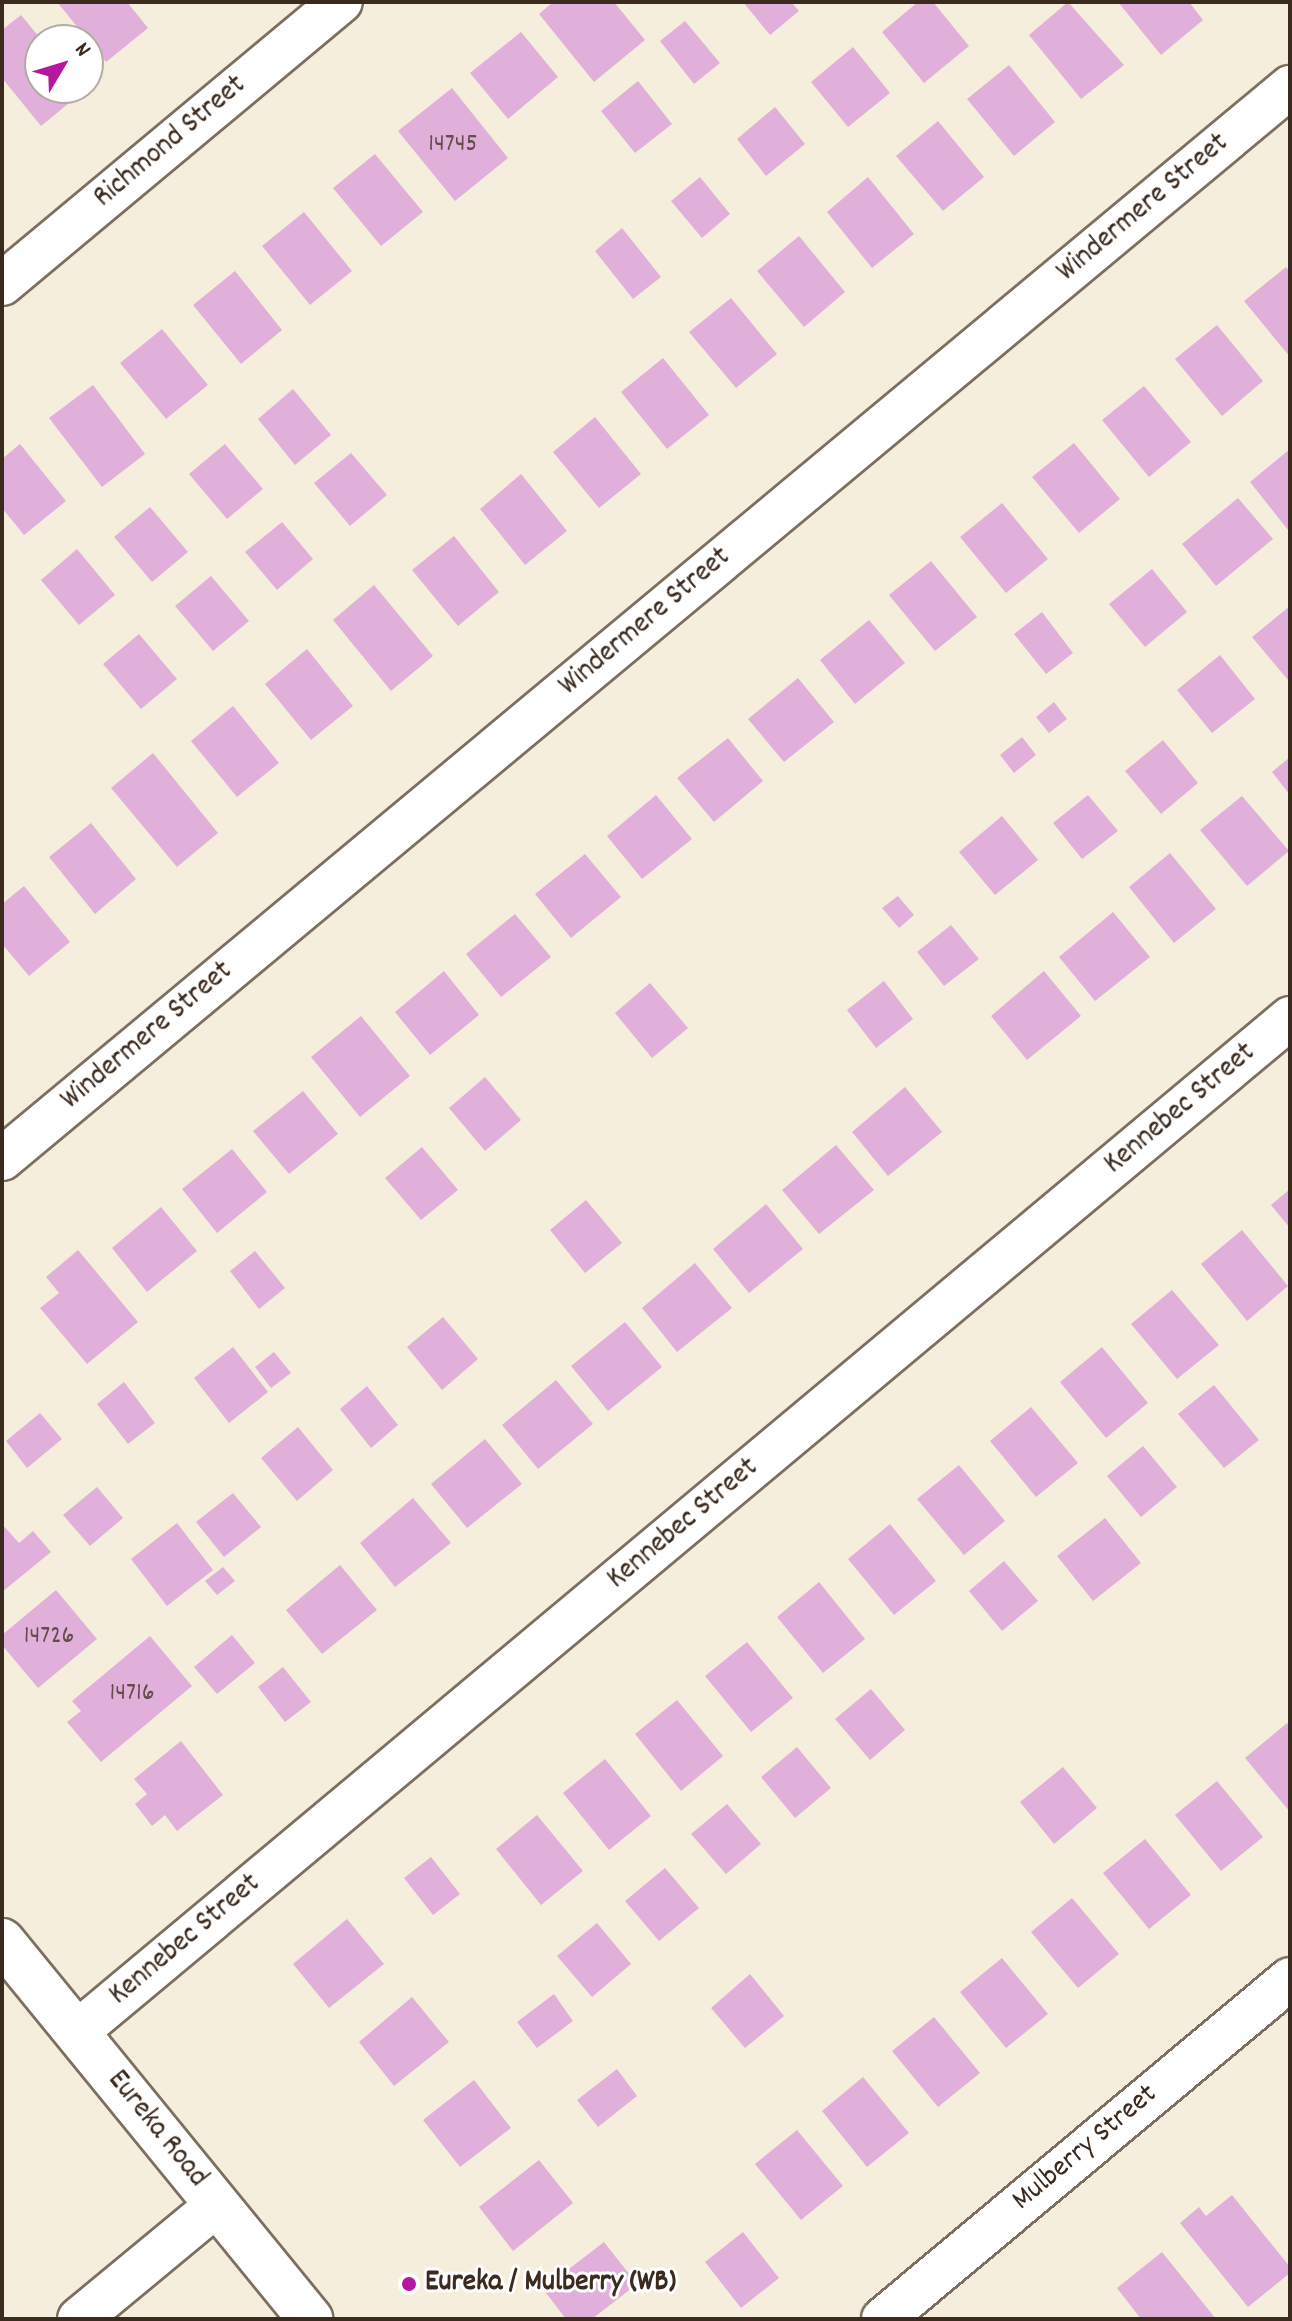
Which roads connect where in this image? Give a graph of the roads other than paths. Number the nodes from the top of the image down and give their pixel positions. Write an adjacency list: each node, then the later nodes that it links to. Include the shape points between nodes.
1 (341, 2): 3 (street, Richmond Street)
2 (1290, 87): 5 (street, Windermere Street)
3 (2, 284)
4 (1290, 1018): 8 (street, Kennebec Street)
5 (2, 1159)
6 (2, 1941): 8 (main road, Eureka Road)
7 (1290, 1979): 12 (street, Mulberry Street)
8 (77, 2032): 9 (main road, Eureka Road)
9 (217, 2205): 10 (street); 11 (main road, Eureka Road)
10 (79, 2319)
11 (310, 2319)
12 (883, 2319)

